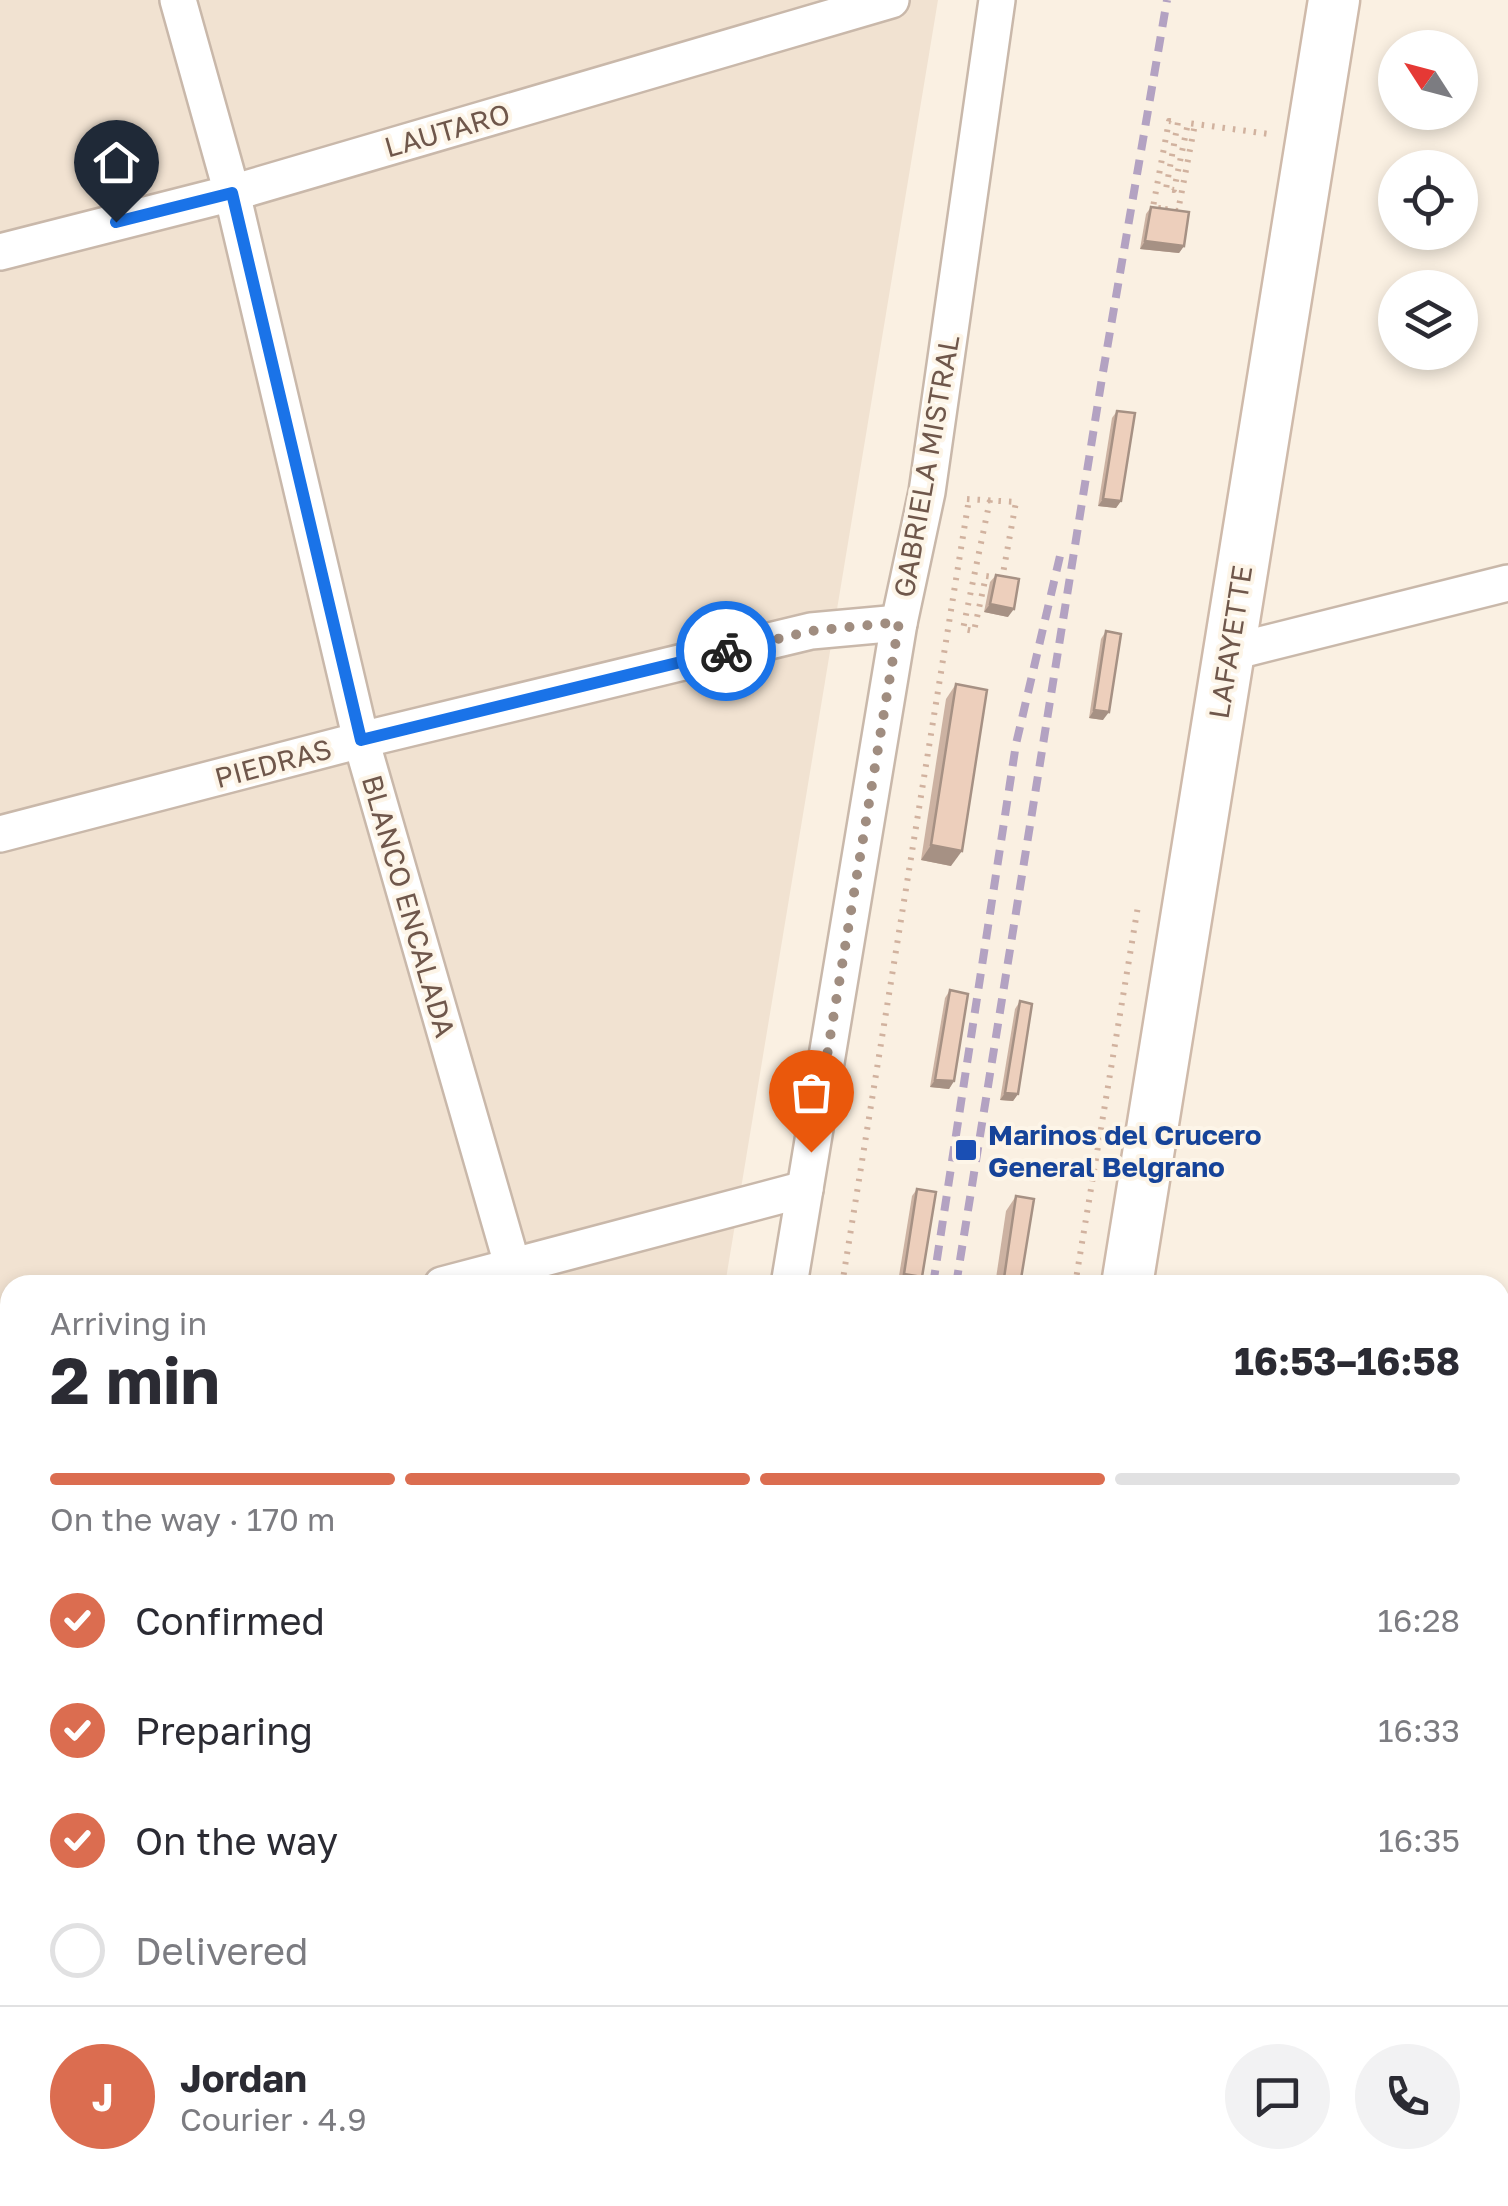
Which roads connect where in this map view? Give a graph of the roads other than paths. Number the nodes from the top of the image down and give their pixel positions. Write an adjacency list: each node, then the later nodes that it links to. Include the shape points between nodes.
1 (178, 0): 5 (street, BLANCO ENCALADA)
2 (891, 0): 5 (street, LAUTARO)
3 (996, 0): 8 (street, GABRIELA MISTRAL, via 926,492)
4 (1334, 0): 9 (street, LAFAYETTE)
5 (232, 193): 6 (street, LAUTARO); 10 (street, BLANCO ENCALADA)
6 (0, 252)
7 (1508, 583): 9 (street)
8 (899, 622): 10 (street, PIEDRAS, via 811,631); 12 (street, GABRIELA MISTRAL)
9 (1228, 653): 16 (street, LAFAYETTE)
10 (361, 740): 11 (street, PIEDRAS); 13 (street, BLANCO ENCALADA)
11 (0, 834)
12 (805, 1190): 14 (street); 15 (street, GABRIELA MISTRAL)
13 (516, 1275)
14 (519, 1275)
15 (791, 1275)
16 (1129, 1275)

